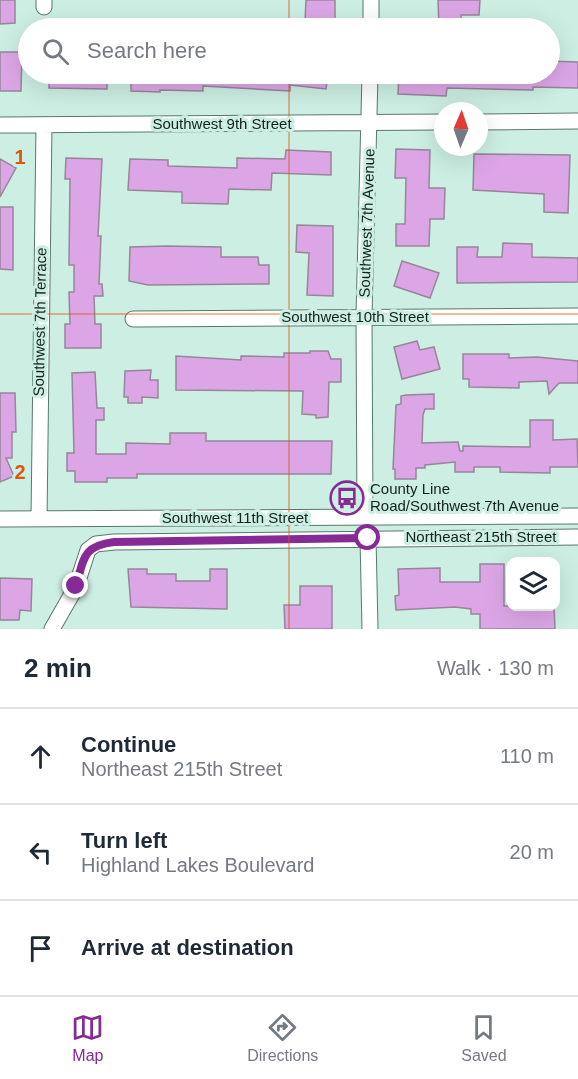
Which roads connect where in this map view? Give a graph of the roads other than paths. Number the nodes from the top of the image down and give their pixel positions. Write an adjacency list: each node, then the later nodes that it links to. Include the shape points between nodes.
1 (371, 0): 2 (street)
2 (370, 18)
3 (370, 84): 7 (street, Southwest 7th Avenue)
4 (578, 121): 6 (street)
5 (434, 122): 7 (street, Southwest 9th Street)
6 (488, 122)
7 (370, 123): 9 (street, Southwest 9th Street); 11 (street, Southwest 7th Avenue)
8 (0, 125): 9 (street, Southwest 9th Street)
9 (44, 125): 16 (street, Southwest 7th Terrace)
10 (578, 315): 11 (street, Southwest 10th Street)
11 (364, 316): 12 (street, Southwest 10th Street); 14 (street, Southwest 7th Avenue)
12 (133, 319)
13 (578, 516): 14 (street, Southwest 11th Street)
14 (365, 518): 16 (street, Southwest 11th Street)
15 (0, 519): 16 (street, Southwest 11th Street)
16 (39, 519)
17 (578, 537): 18 (street, Northeast 215th Street)
18 (368, 538): 19 (street, Northeast 215th Street, via 96,544 88,550 76,586); 20 (street)
19 (52, 629)
20 (370, 629)

